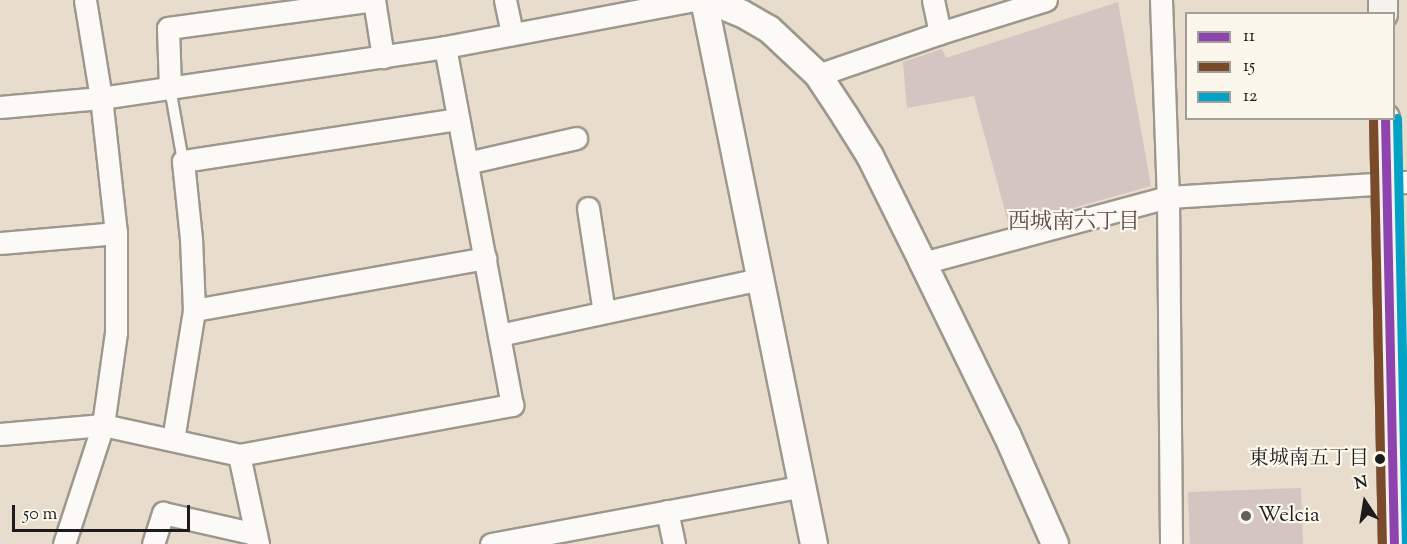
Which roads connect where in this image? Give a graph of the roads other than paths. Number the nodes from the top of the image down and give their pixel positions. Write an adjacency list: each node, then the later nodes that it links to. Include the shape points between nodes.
1 (85, 0): 14 (street)
2 (505, 0): 9 (street)
3 (693, 0): 9 (street)
4 (706, 0): 12 (street, via 769,29); 28 (street)
5 (933, 0): 8 (street)
6 (1046, 0): 8 (street)
7 (1161, 0): 22 (street)
8 (940, 33): 12 (street)
9 (512, 34): 10 (street)
10 (445, 47): 11 (street); 16 (street)
11 (383, 57): 13 (street); 13 (street, via 374,0 168,28)
12 (818, 75): 27 (street, via 870,156)
13 (170, 88): 14 (street); 19 (lane)
14 (101, 98): 15 (street); 24 (street)
15 (0, 107)
16 (458, 119): 19 (street); 20 (street)
17 (1385, 120): 21 (main road)
18 (576, 138): 20 (street)
19 (183, 161): 29 (street)
20 (467, 163): 26 (street)
21 (1397, 182): 22 (street); 46 (main road)
22 (1168, 197): 27 (street); 45 (street)
23 (588, 208): 30 (street)
24 (116, 233): 25 (street); 32 (street, via 116,332)
25 (0, 243)
26 (484, 258): 29 (street); 31 (street)
27 (923, 263): 44 (street)
28 (761, 279): 30 (street); 36 (street)
29 (194, 310): 34 (street)
30 (604, 312): 31 (street)
31 (499, 335): 35 (street, via 512,405)
32 (103, 424): 33 (street); 34 (street); 39 (street)
33 (0, 434)
34 (173, 440): 35 (street)
35 (239, 455): 38 (street)
36 (803, 486): 37 (street); 43 (street)
37 (668, 511): 41 (street); 42 (street)
38 (257, 539): 40 (street, via 163,513)
39 (64, 544)
40 (153, 544)
41 (491, 544)
42 (674, 544)
43 (814, 544)
44 (1056, 544)
45 (1171, 544)
46 (1394, 544)

